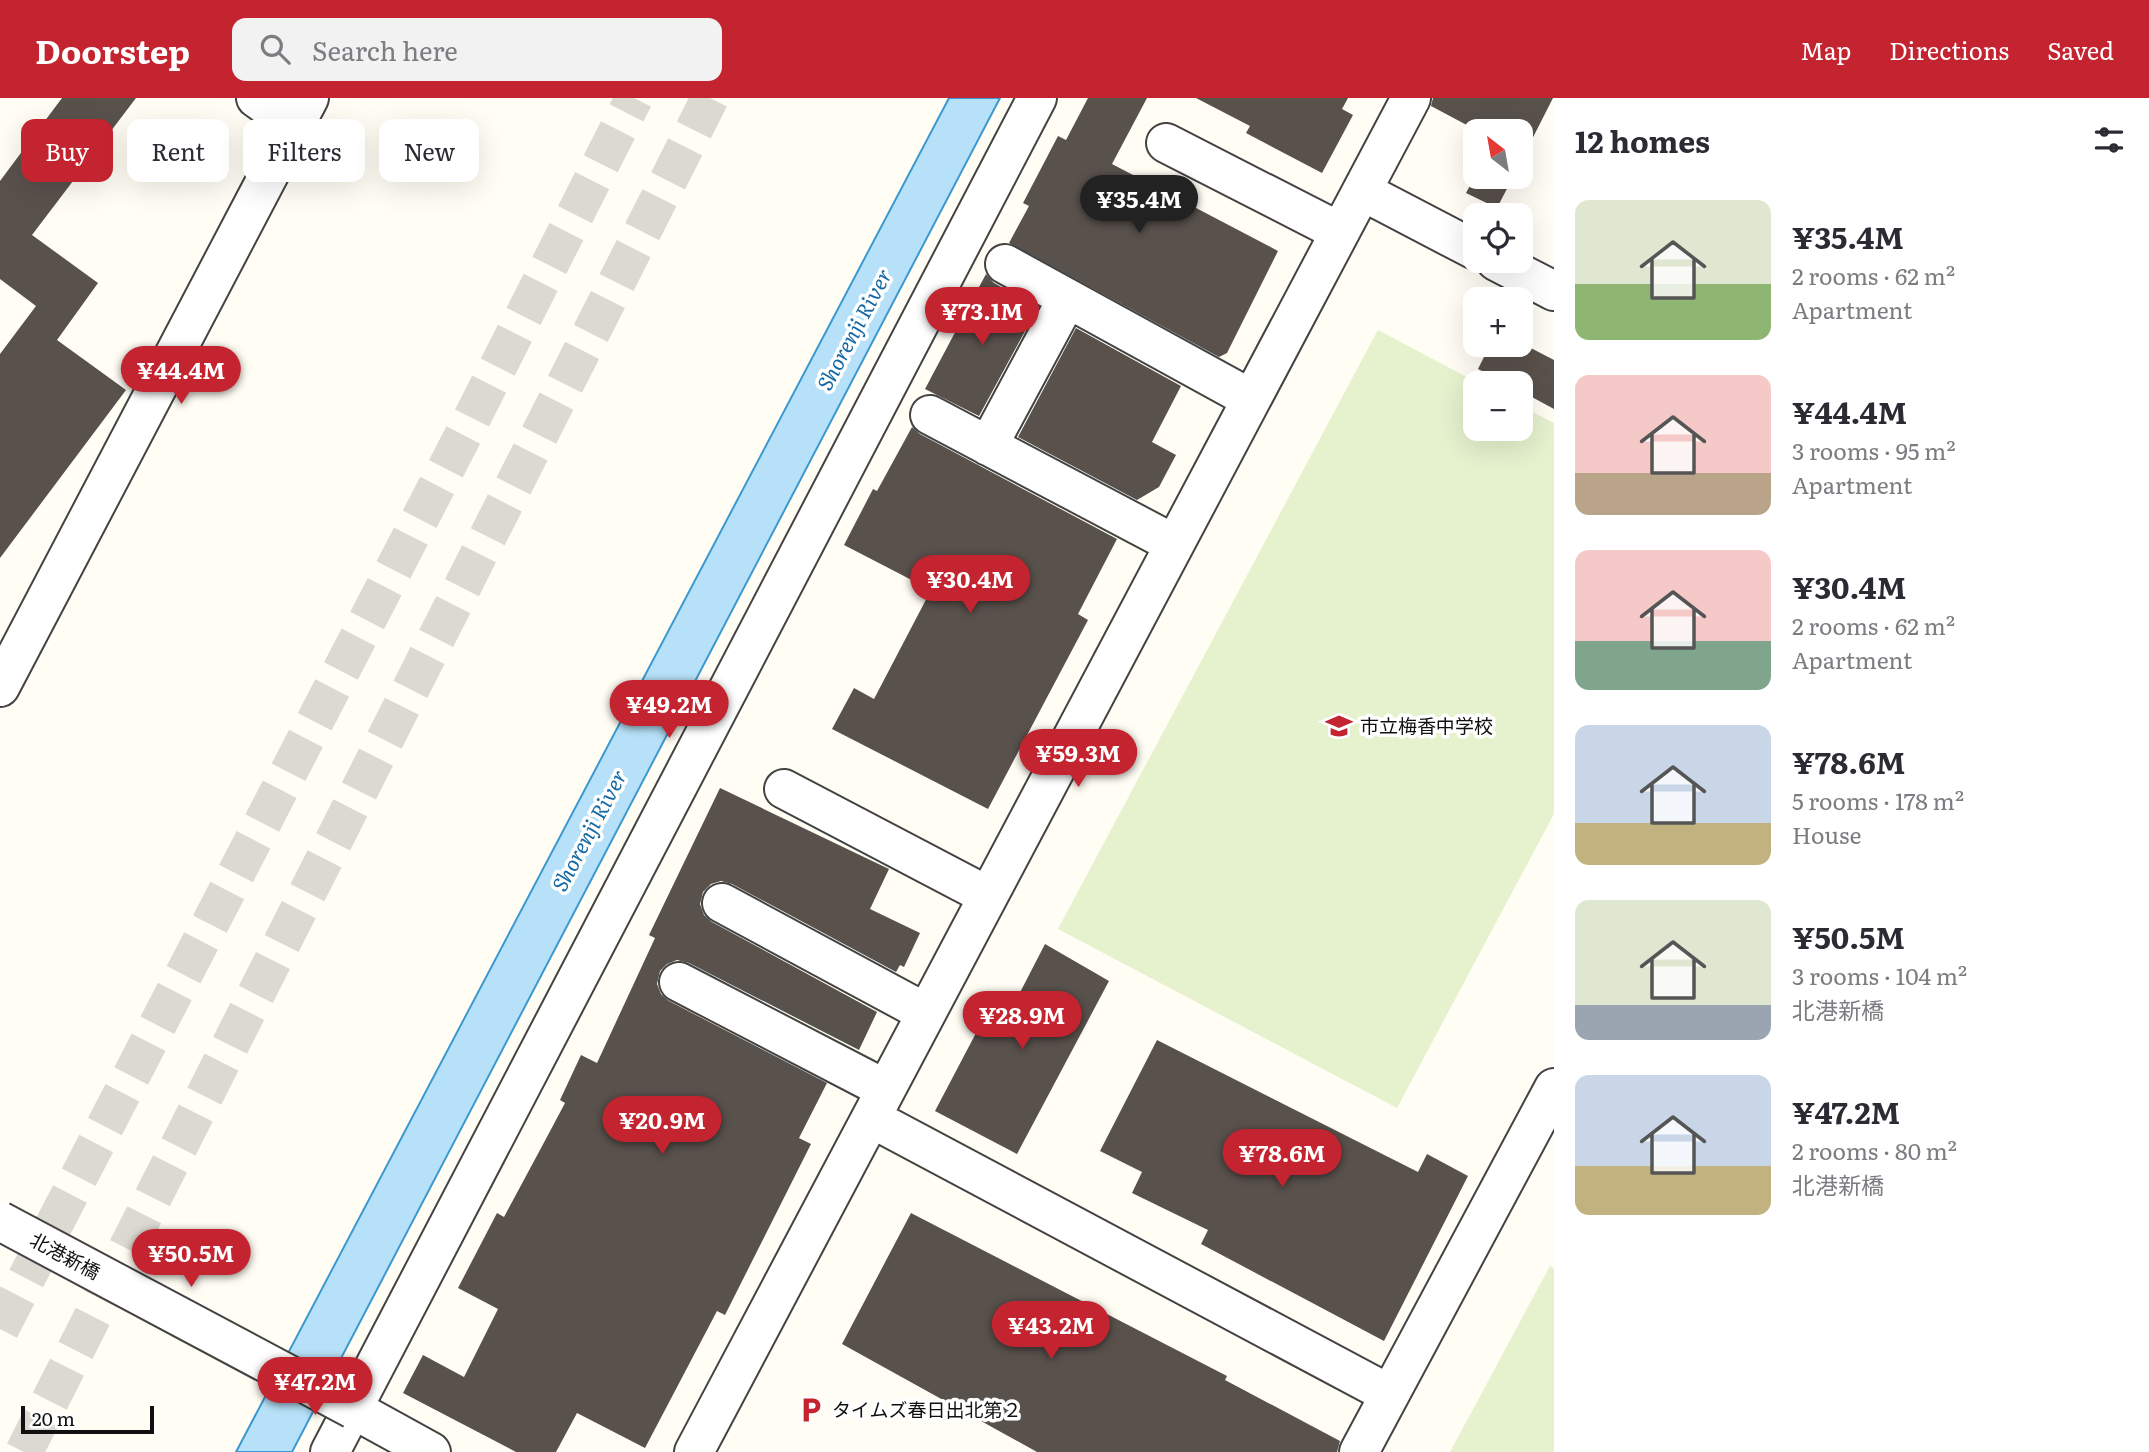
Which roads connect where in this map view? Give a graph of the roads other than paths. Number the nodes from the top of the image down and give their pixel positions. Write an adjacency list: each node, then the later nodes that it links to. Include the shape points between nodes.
1 (256, 98): 4 (street)
2 (1037, 98): 27 (street)
3 (1411, 98): 6 (street)
4 (302, 112): 17 (street)
5 (1166, 143): 7 (street)
6 (1362, 191): 7 (street); 8 (street)
7 (1339, 232): 13 (street)
8 (1463, 244)
9 (1005, 264): 12 (street)
10 (1520, 273): 11 (street)
11 (1554, 290)
12 (1067, 299): 13 (street); 15 (street)
13 (1251, 399): 16 (street)
14 (930, 415): 15 (street)
15 (988, 446): 16 (street)
16 (1174, 544): 19 (street)
17 (0, 687)
18 (784, 789): 19 (street)
19 (988, 896): 22 (street)
20 (722, 903): 22 (street)
21 (679, 982): 24 (street)
22 (926, 1013): 24 (street)
23 (1554, 1088): 26 (street)
24 (878, 1103): 26 (street); 30 (street)
25 (0, 1221): 27 (street, 北港新橋, bridge)
26 (1389, 1394): 31 (street)
27 (353, 1409): 28 (street); 29 (street, 北港新橋)
28 (330, 1452)
29 (431, 1452)
30 (694, 1452)
31 (1359, 1452)

